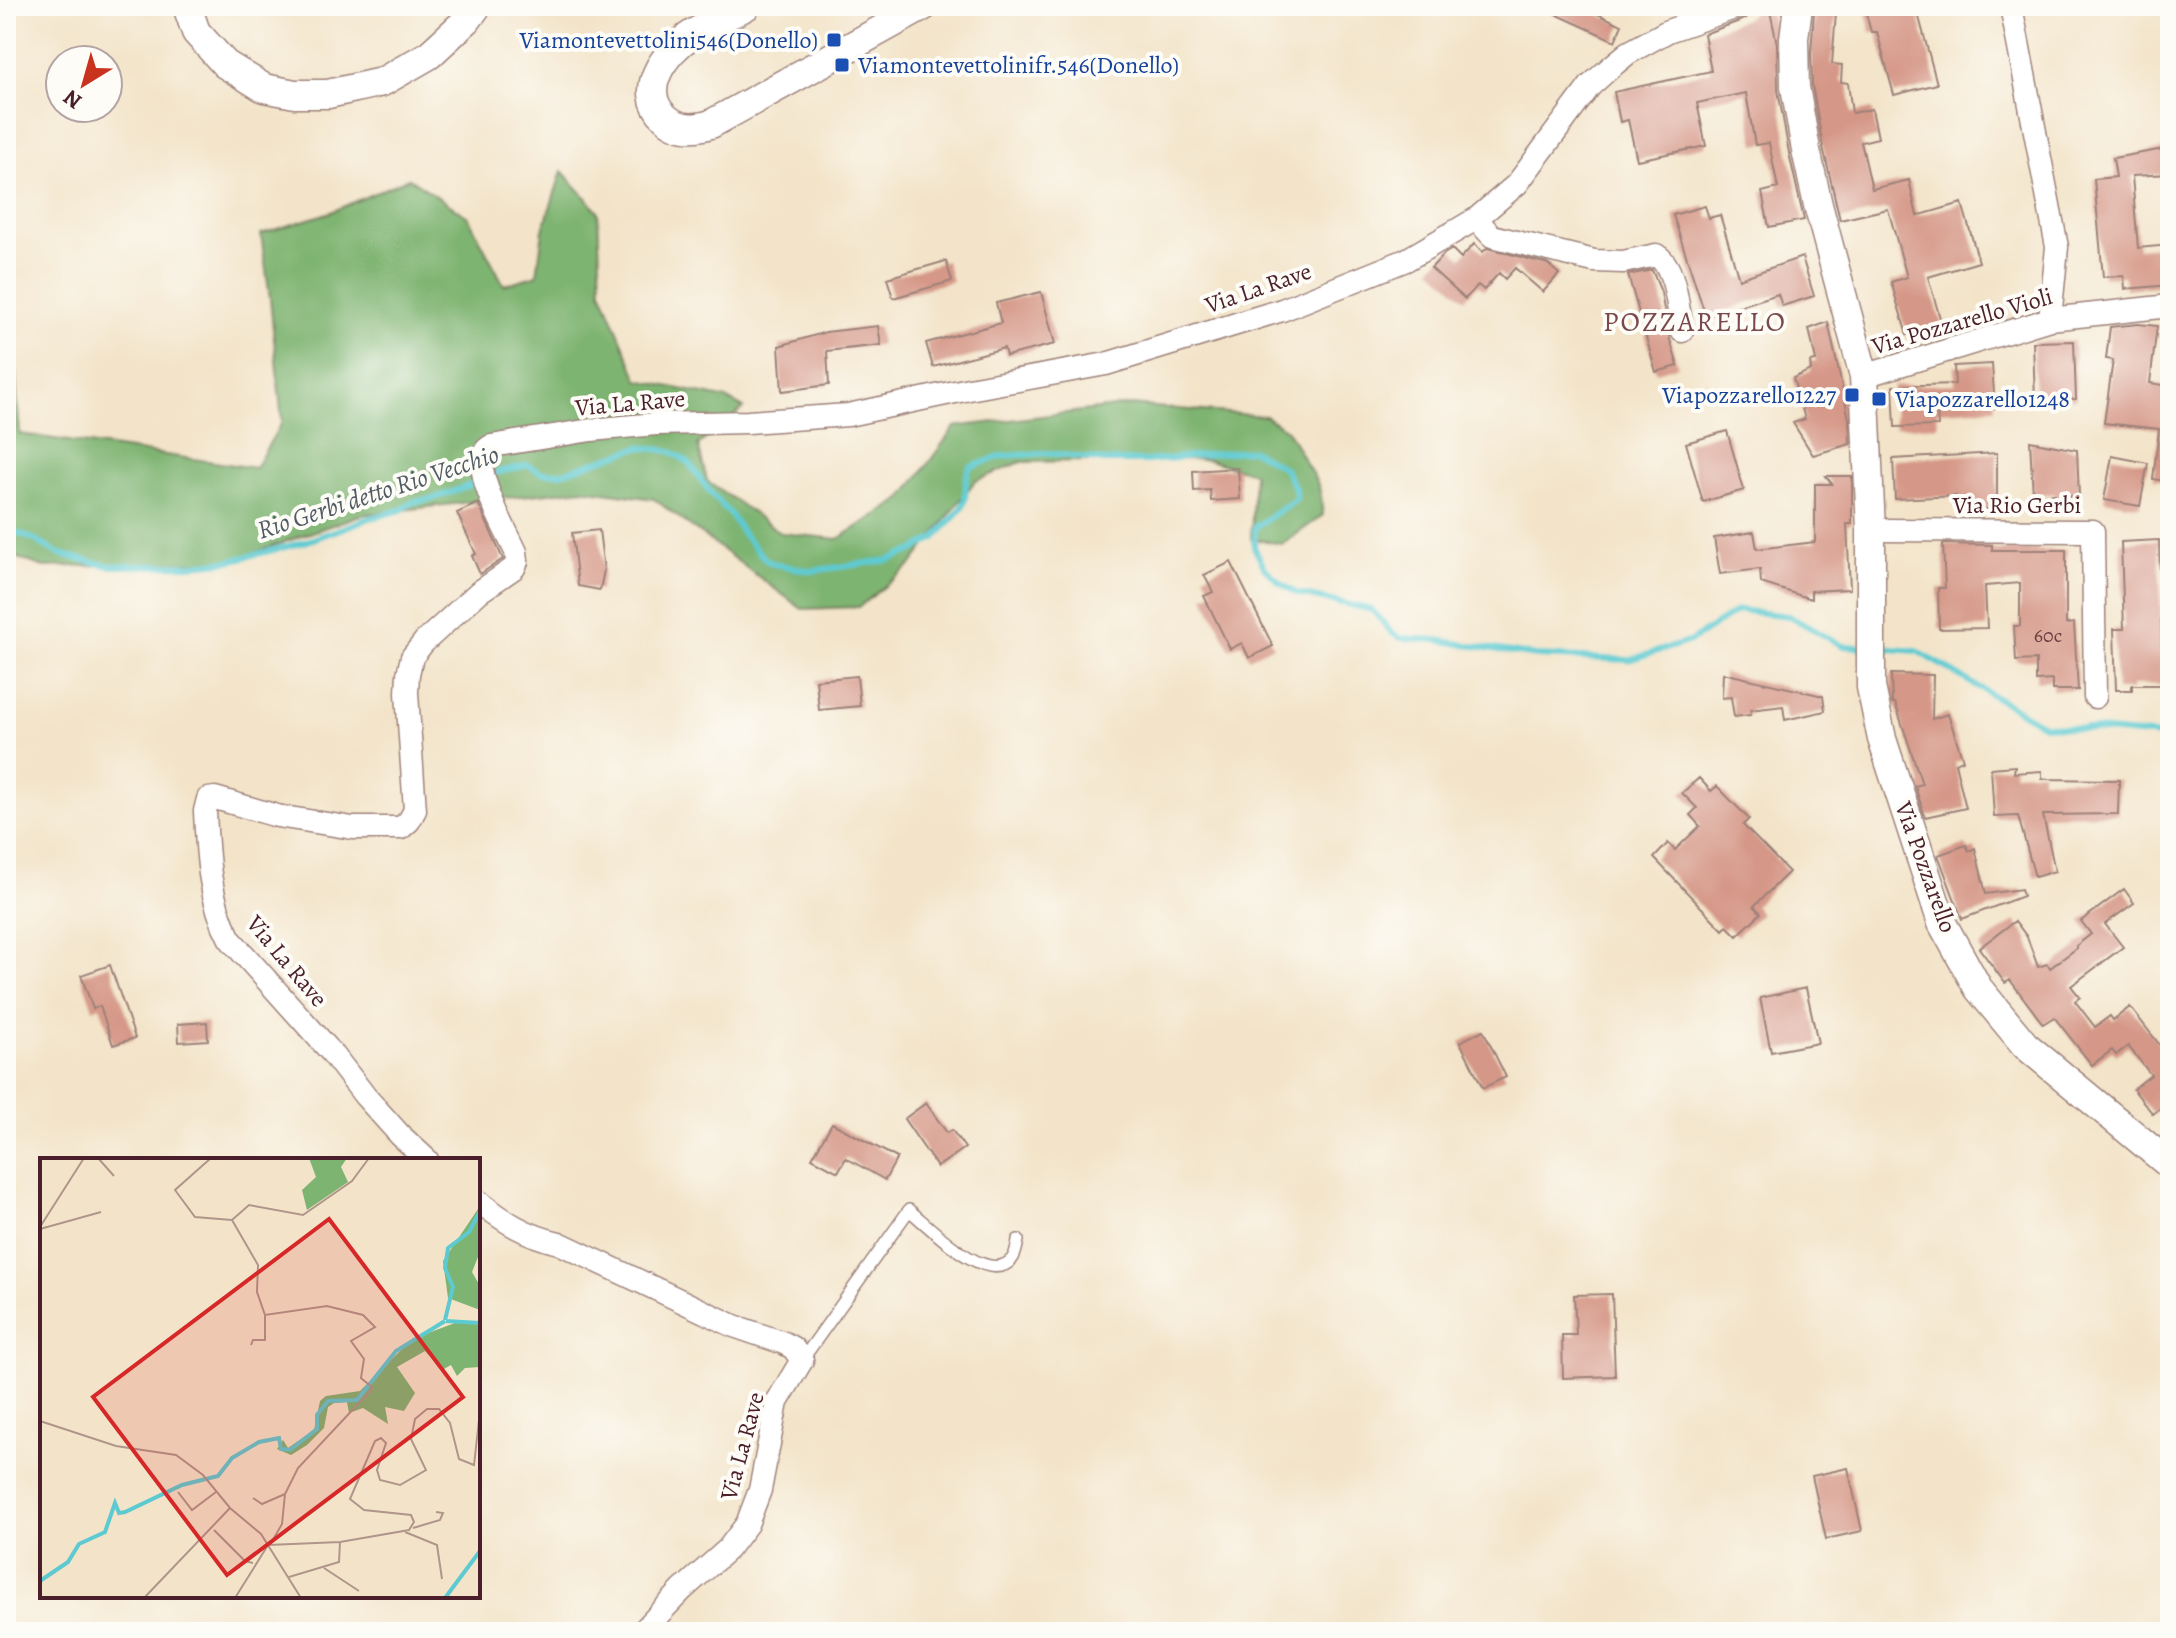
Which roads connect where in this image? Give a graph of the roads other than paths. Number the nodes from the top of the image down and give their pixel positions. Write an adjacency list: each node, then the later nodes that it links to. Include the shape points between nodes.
1 (187, 6): 2 (street, via 196,32 225,64 264,88 295,94 328,94 382,82 429,55)
2 (477, 6)
3 (746, 6): 4 (street, via 689,36 659,67 652,92 662,115 672,123 684,128 711,124)
4 (924, 6)
5 (1740, 6): 8 (street, Via La Rave, via 1668,31 1628,53 1590,86 1517,184)
6 (1798, 6): 12 (street, Via Pozzarello, via 1795,87 1806,150)
7 (2011, 6): 10 (street, via 2057,247)
8 (1476, 219): 11 (street, via 1492,236 1594,261 1656,255 1670,270); 15 (street, Via La Rave, via 1406,260 1282,310 1106,364 848,415 656,424 491,446 483,461 491,502 517,561 412,657 407,693 415,810 409,821 401,828 353,828 277,816 215,798 208,799 205,811 213,898 230,939 391,1126)
9 (2170, 306): 10 (street, Via Pozzarello Violi)
10 (2050, 319): 12 (street, Via Pozzarello Violi)
11 (1682, 331)
12 (1864, 376): 13 (street, Via Pozzarello)
13 (1871, 530): 14 (street, Via Rio Gerbi, via 2093,531); 16 (street, Via Pozzarello, via 1871,687 1882,739 1942,923 1978,988 2025,1045)
14 (2095, 697)
15 (425, 1158)
16 (2170, 1165)
17 (480, 1203): 19 (street, via 535,1237 784,1343)
18 (1018, 1240): 19 (lane, via 1012,1259 993,1267 969,1258 909,1210)
19 (802, 1360): 20 (street, Via La Rave, via 777,1402 760,1490 747,1524)
20 (642, 1632)

